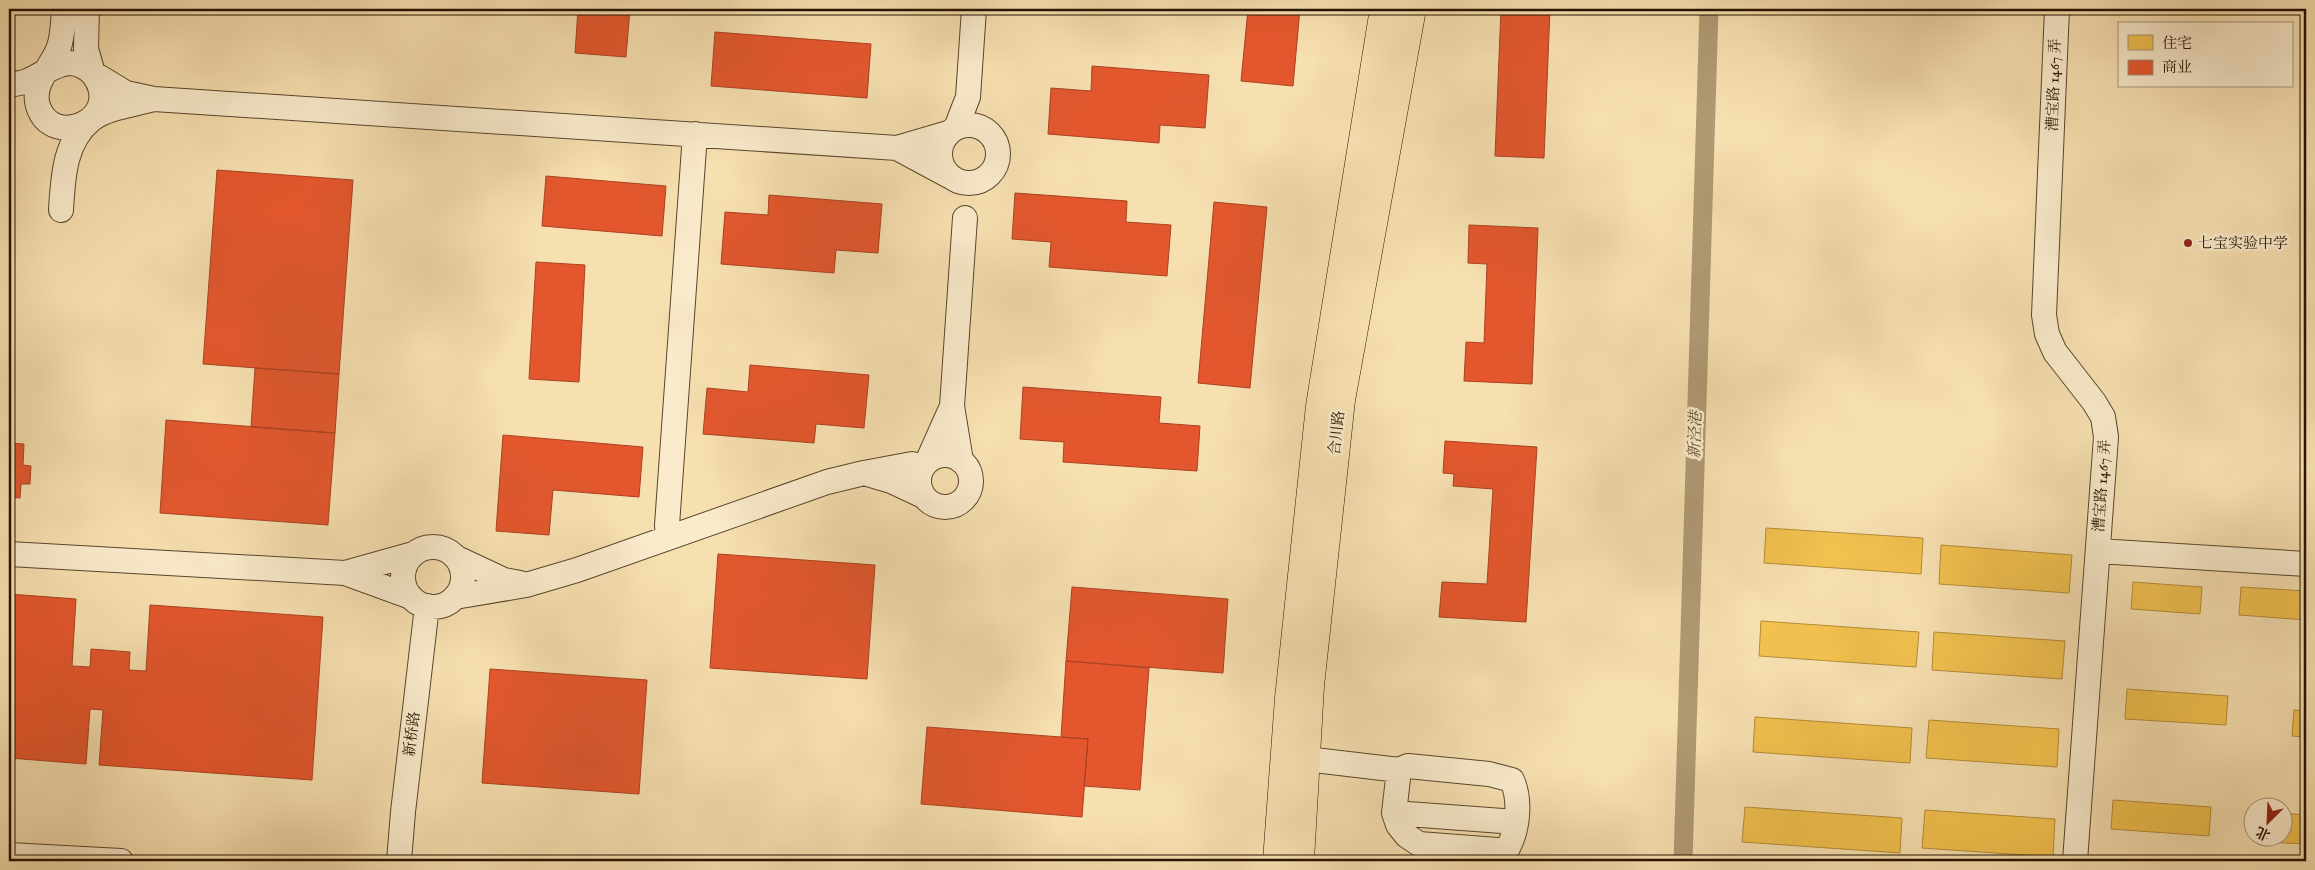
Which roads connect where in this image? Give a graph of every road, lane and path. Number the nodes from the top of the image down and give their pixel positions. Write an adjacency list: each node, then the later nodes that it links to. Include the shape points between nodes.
1 (64, 9): 8 (street, via 59,45)
2 (87, 9): 9 (street, via 86,49)
3 (974, 9): 16 (street, via 968,97)
4 (987, 9): 15 (street, via 979,106)
5 (1384, 9): 44 (main road, 合川路, via 1320,406 1289,698)
6 (1412, 9): 39 (main road, 合川路, via 1341,400 1310,686)
7 (2057, 9): 30 (street, 漕宝路 1467 弄, via 2044,315 2046,334 2055,352 2103,417 2106,437)
8 (46, 72): 9 (street, via 57,65 71,63); 10 (street); 13 (street, via 36,93 38,107)
9 (93, 73): 12 (street, via 126,93); 14 (street, via 100,84 102,98)
10 (9, 85)
11 (9, 97): 13 (street)
12 (154, 98): 14 (street); 17 (street)
13 (45, 118): 14 (street, via 67,128 81,126); 19 (street, via 56,135)
14 (92, 119): 19 (street, via 78,136)
15 (984, 128): 16 (street, via 975,125); 21 (street, via 991,135 998,153 993,171)
16 (952, 130): 18 (street); 20 (street, via 943,141 940,159)
17 (695, 134): 18 (street); 29 (street)
18 (897, 148): 20 (street)
19 (64, 170): 22 (street)
20 (952, 177): 21 (street, via 967,183); 23 (street)
21 (981, 180): 23 (street)
22 (61, 210)
23 (965, 218): 24 (street)
24 (952, 406): 25 (street); 26 (street)
25 (961, 461): 26 (street, via 945,455); 28 (street, via 970,474 969,492 965,499 950,508 941,508)
26 (925, 463): 27 (street); 28 (street, via 918,484)
27 (864, 473): 28 (street); 29 (street, via 827,482)
28 (922, 496)
29 (668, 538): 36 (street)
30 (2098, 551): 34 (street); 46 (street, 漕宝路 1467 弄)
31 (9, 554): 35 (street)
32 (413, 554): 33 (street, via 421,549 440,548); 35 (street); 38 (street, via 403,570 403,580)
33 (456, 558): 36 (street, via 504,580); 37 (street, via 463,578)
34 (2306, 564)
35 (345, 573): 38 (street)
36 (526, 585): 37 (street)
37 (456, 597): 38 (street, via 443,605)
38 (419, 602): 43 (street, 新桥路)
39 (1306, 759): 40 (street); 45 (main road, 合川路)
40 (1399, 770): 40 (street, via 1408,766 1489,774 1512,780 1517,792 1516,822 1394,813)
41 (9, 855): 42 (street)
42 (122, 861)
43 (399, 861)
44 (1277, 861)
45 (1300, 861)
46 (2075, 861)

